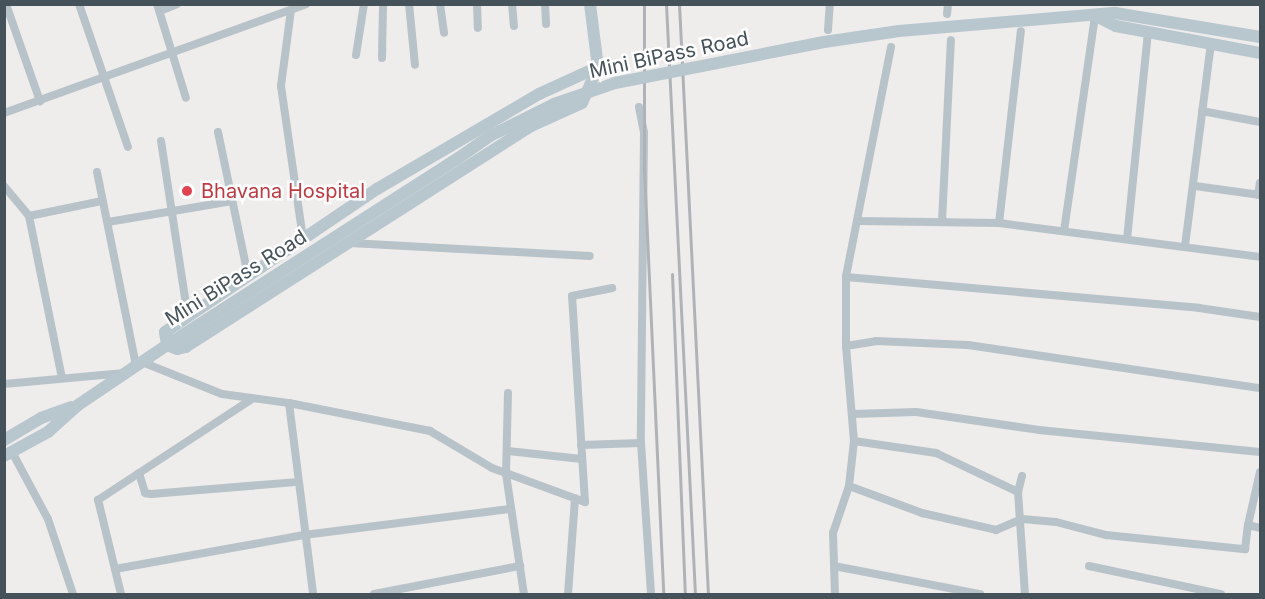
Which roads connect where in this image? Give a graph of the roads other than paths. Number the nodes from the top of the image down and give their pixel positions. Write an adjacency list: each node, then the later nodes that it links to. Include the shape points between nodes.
1 (80, 4): 37 (street)
2 (177, 4): 15 (street)
3 (306, 4): 17 (street)
4 (364, 4): 33 (street)
5 (383, 4): 34 (street)
6 (409, 4): 35 (street)
7 (440, 4): 26 (street)
8 (477, 4): 22 (street)
9 (512, 4): 21 (street)
10 (545, 4): 20 (street)
11 (590, 4): 36 (street)
12 (830, 4): 23 (street)
13 (948, 4): 18 (street)
14 (7, 7): 39 (street)
15 (158, 8): 31 (street)
16 (1115, 9): 19 (street); 27 (street)
17 (291, 10): 31 (street); 61 (street, via 281,86)
18 (947, 14)
19 (1095, 15): 25 (street, Mini BiPass Road, via 1116,26); 60 (street); 72 (street, Mini BiPass Road, bridge, via 898,31 615,83 554,104 490,136)
20 (546, 24)
21 (514, 26)
22 (478, 28)
23 (828, 30)
24 (1021, 31): 59 (street)
25 (1148, 31): 29 (street, Mini BiPass Road); 62 (street)
26 (444, 33)
27 (1260, 36)
28 (951, 40): 58 (street)
29 (1211, 44): 32 (street, Mini BiPass Road); 41 (street)
30 (891, 47): 56 (street)
31 (173, 53): 37 (street); 38 (street)
32 (1260, 53)
33 (356, 55)
34 (382, 58)
35 (415, 65)
36 (598, 68): 61 (street, via 539,94 455,141); 63 (street, via 582,103 531,126)
37 (106, 77): 39 (street); 46 (street)
38 (186, 98)
39 (40, 101): 42 (street)
40 (639, 106): 85 (street, via 644,133)
41 (1202, 111): 43 (street); 50 (street)
42 (4, 113)
43 (1260, 122)
44 (218, 132): 53 (street)
45 (161, 141): 54 (street)
46 (128, 147)
47 (97, 172): 52 (street)
48 (1260, 183): 51 (street)
49 (4, 186): 55 (street)
50 (1195, 186): 51 (street); 64 (street)
51 (1259, 195)
52 (102, 201): 55 (street); 57 (street)
53 (232, 201): 54 (street); 67 (street)
54 (171, 211): 57 (street); 70 (street)
55 (29, 216): 75 (street)
56 (859, 221): 58 (street); 68 (street)
57 (108, 222): 74 (street)
58 (942, 222): 59 (street)
59 (999, 223): 60 (street)
60 (1065, 231): 62 (street)
61 (303, 239): 67 (street)
62 (1127, 239): 64 (street)
63 (349, 242): 65 (street); 72 (street, via 186,347)
64 (1185, 246): 66 (street)
65 (590, 256)
66 (1260, 257)
67 (248, 276): 70 (street)
68 (846, 277): 71 (street, via 1199,308); 73 (street)
69 (612, 288): 86 (street, via 572,296)
70 (188, 317): 72 (street, via 165,332)
71 (1260, 317)
72 (167, 345): 74 (street, Mini BiPass Road)
73 (846, 346): 77 (street, via 876,341 968,345); 82 (street)
74 (135, 367): 75 (street); 79 (street); 81 (street, Mini BiPass Road)
75 (62, 378): 76 (street)
76 (4, 384)
77 (1260, 388)
78 (508, 393): 87 (street)
79 (250, 400): 80 (street); 92 (street)
80 (290, 403): 93 (street, via 430,431); 95 (street)
81 (78, 405): 83 (street, via 41,418); 89 (street, Mini BiPass Road, via 48,432)
82 (853, 414): 84 (street); 88 (street, via 916,412 1039,430)
83 (4, 440)
84 (854, 441): 96 (street); 97 (street, via 936,453)
85 (641, 443): 86 (street); 116 (street)
86 (581, 445): 90 (street)
87 (508, 452): 90 (street); 93 (street)
88 (1260, 452)
89 (8, 454): 110 (street, via 48,519)
90 (582, 459): 98 (street, via 585,502)
91 (1260, 472): 101 (street)
92 (139, 474): 95 (street, via 145,493 151,494); 107 (street, via 98,500)
93 (506, 474): 98 (street); 99 (street)
94 (1022, 476): 97 (street)
95 (296, 482): 103 (street)
96 (849, 486): 100 (street, via 922,513 996,530); 105 (street, via 833,533)
97 (1018, 492): 100 (street)
98 (575, 498): 115 (street)
99 (509, 508): 103 (street); 104 (street)
100 (1022, 519): 101 (street, via 1056,522 1106,535 1245,549); 120 (street)
101 (1248, 525): 102 (street)
102 (1260, 528)
103 (304, 535): 107 (street); 112 (street)
104 (520, 566): 109 (street); 114 (street)
105 (834, 566): 108 (street); 117 (street)
106 (1089, 566): 121 (street)
107 (115, 569): 111 (street)
108 (919, 584): 118 (street); 119 (street)
109 (394, 593): 113 (street)
110 (73, 594)
111 (121, 594)
112 (313, 594)
113 (374, 594)
114 (524, 594)
115 (568, 594)
116 (651, 594)
117 (835, 594)
118 (920, 594)
119 (980, 594)
120 (1025, 594)
121 (1221, 594)

